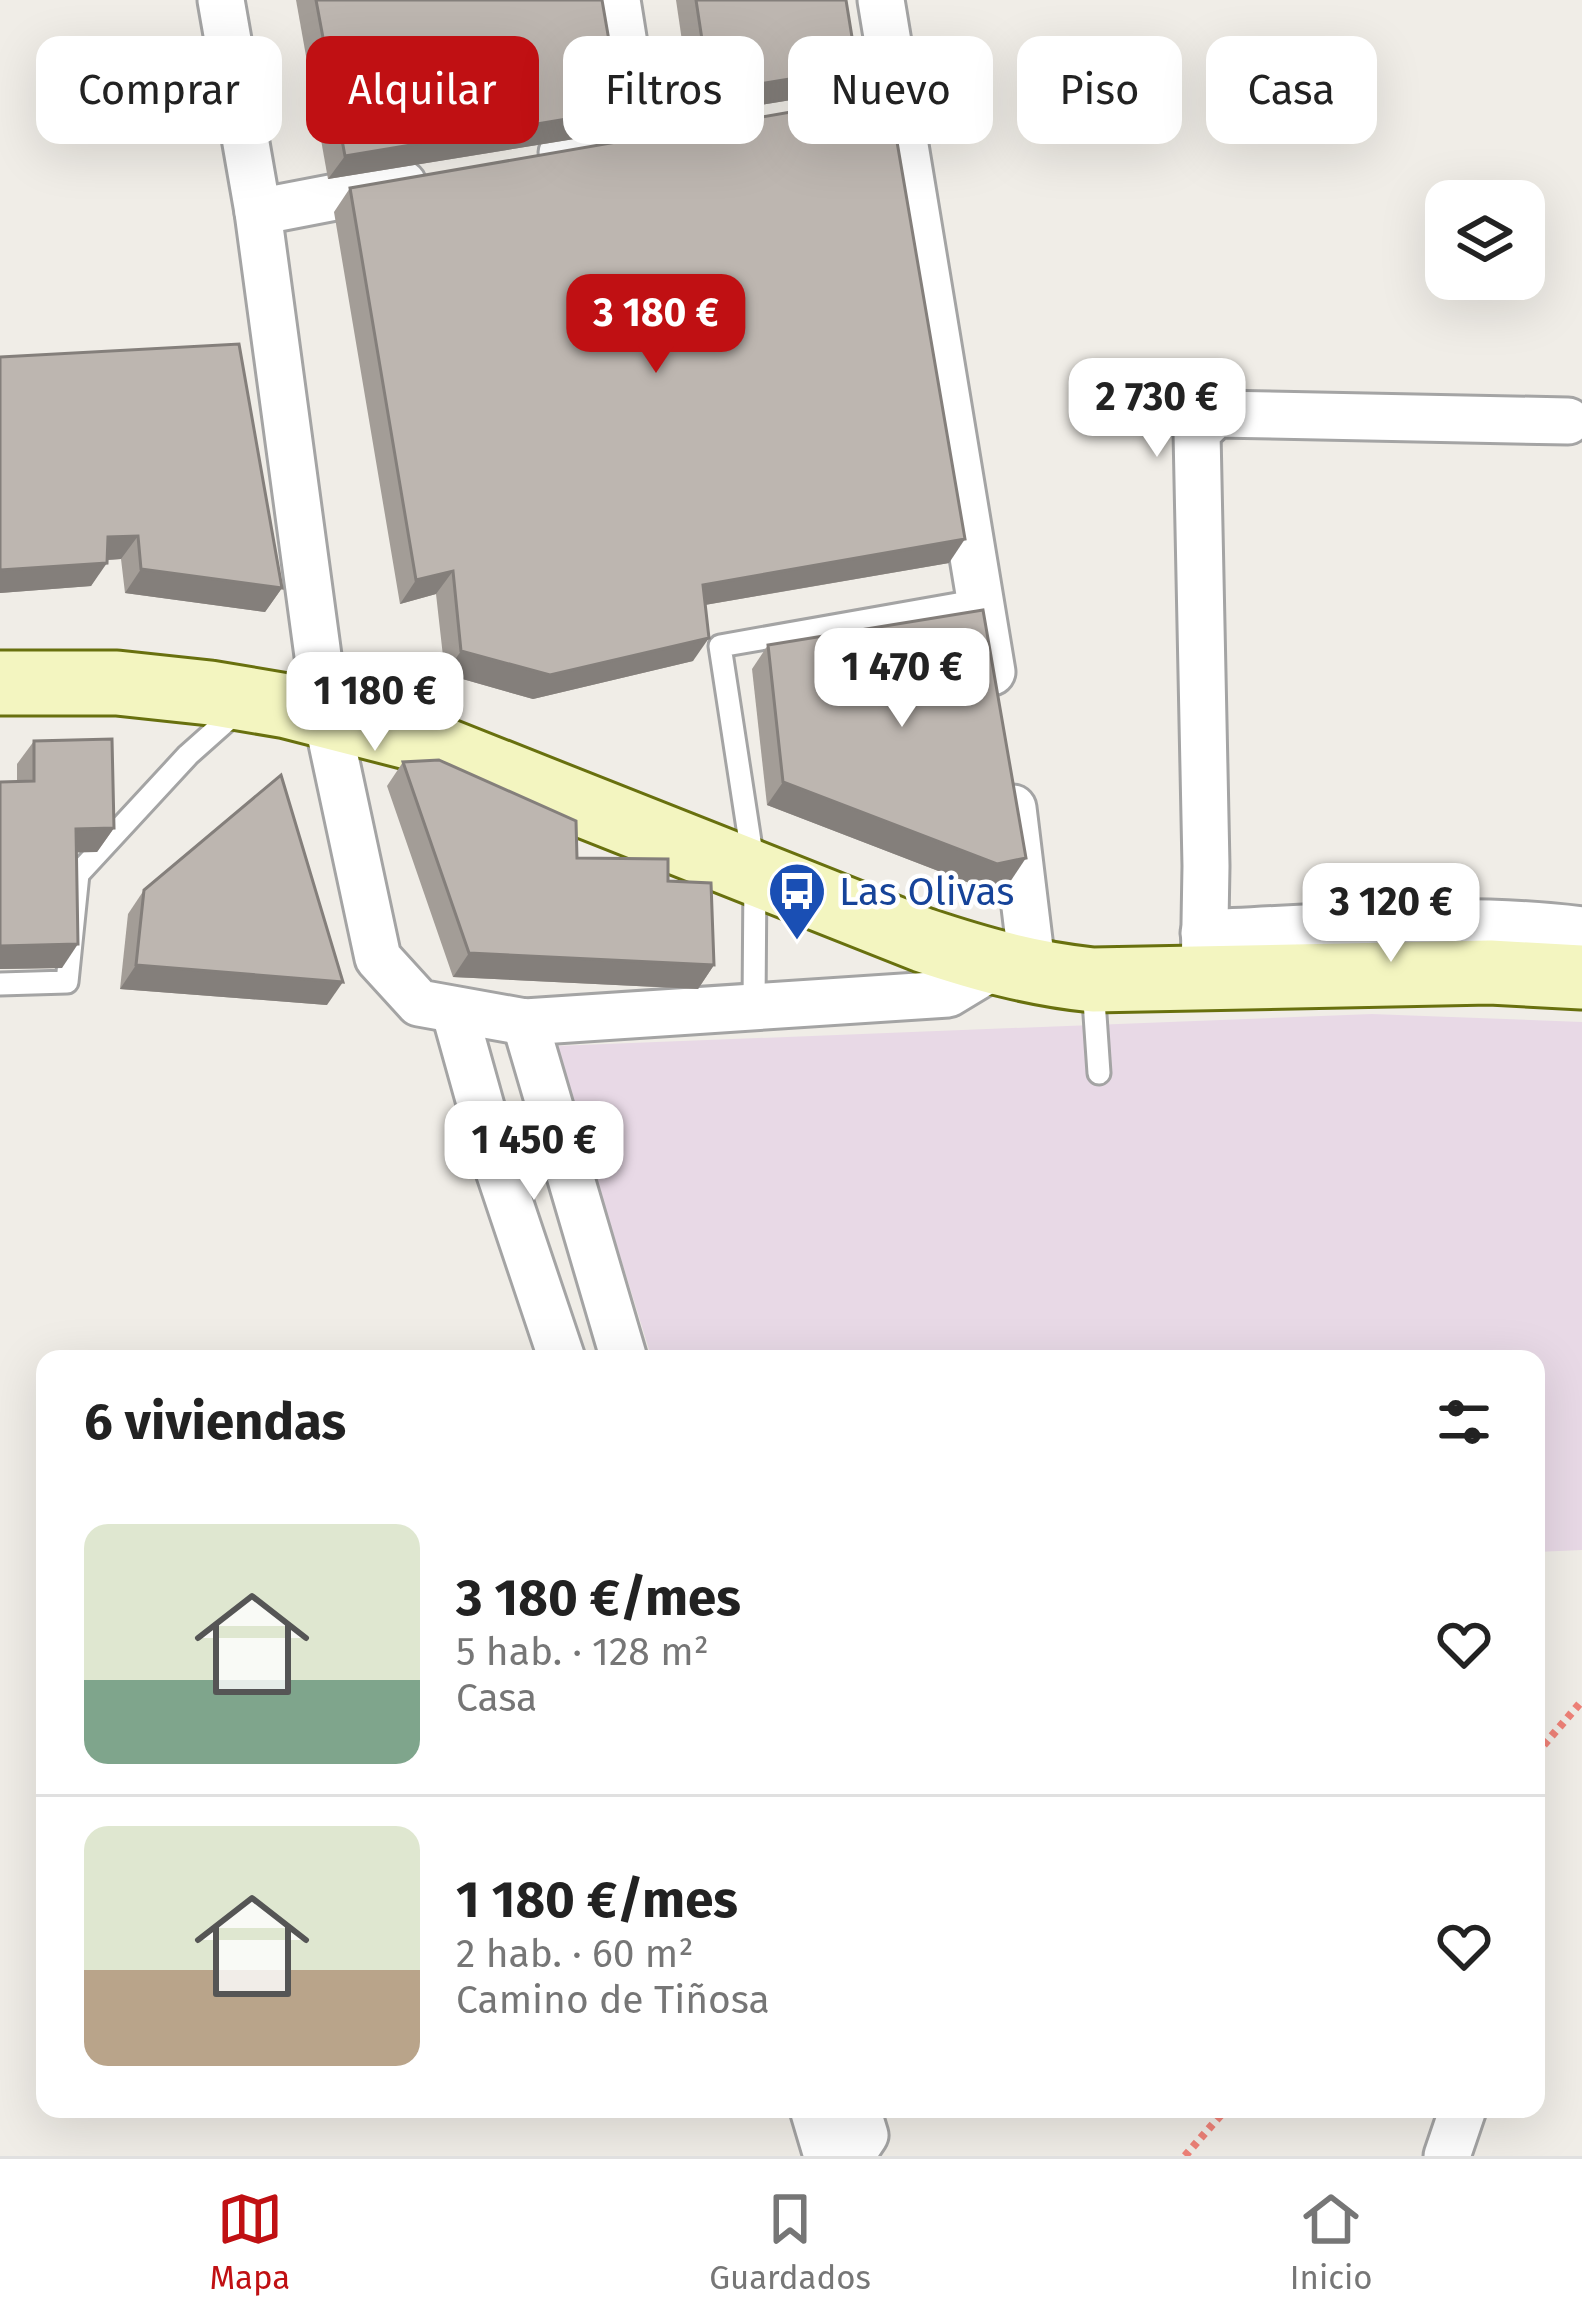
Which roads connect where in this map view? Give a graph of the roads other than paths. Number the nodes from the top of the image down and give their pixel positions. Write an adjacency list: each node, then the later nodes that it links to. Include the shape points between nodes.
1 (221, 0): 10 (street)
2 (617, 0): 4 (street)
3 (881, 0): 5 (street)
4 (623, 36)
5 (887, 36)
6 (608, 144): 8 (street)
7 (904, 144): 12 (street)
8 (527, 160)
9 (437, 177): 10 (street)
10 (258, 212): 15 (street)
11 (1568, 421): 20 (street, via 1216,414 1197,431)
12 (980, 600): 16 (street); 18 (lane, via 720,646)
13 (0, 683): 14 (main road, via 117,683)
14 (252, 699): 15 (main road); 23 (lane, via 78,874 67,982)
15 (326, 715): 18 (main road, via 444,749); 25 (street, via 378,958 418,1003)
16 (999, 716)
17 (1007, 762): 21 (street)
18 (755, 874): 21 (main road); 24 (lane)
19 (1582, 930): 20 (street, via 1465,922)
20 (1204, 956): 21 (main road); 22 (main road)
21 (1041, 972): 24 (street, via 948,994); 27 (lane)
22 (1582, 977)
23 (0, 984)
24 (754, 1007): 26 (street)
25 (454, 1010): 26 (street); 28 (street)
26 (525, 1022): 29 (street)
27 (1099, 1073)
28 (559, 1350)
29 (621, 1350)
30 (860, 2118): 32 (street, via 865,2135 853,2152)
31 (1460, 2118): 33 (street)
32 (822, 2139)
33 (1447, 2156)

